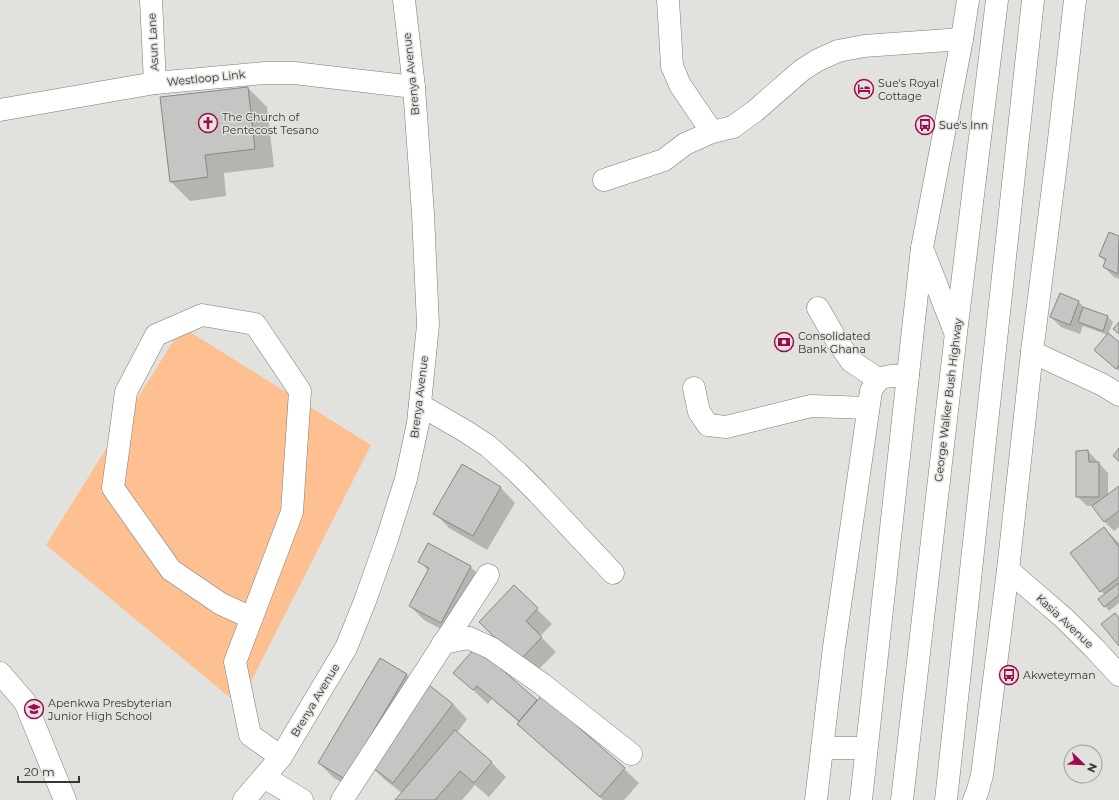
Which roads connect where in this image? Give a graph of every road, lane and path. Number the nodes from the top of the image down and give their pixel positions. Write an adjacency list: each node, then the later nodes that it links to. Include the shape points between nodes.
1 (152, 0): 9 (main road, Asun Lane)
2 (404, 0): 10 (main road, Brenya Avenue)
3 (668, 0): 12 (main road, via 672,66 680,85)
4 (968, 0): 8 (main road)
5 (997, 0): 16 (main road, George Walker Bush Highway)
6 (1033, 0): 43 (main road)
7 (1075, 0): 17 (main road)
8 (962, 39): 12 (main road, via 864,46 838,51 802,70 755,111 733,126); 14 (main road)
9 (155, 83): 10 (main road, Westloop Link, via 265,72); 11 (main road, Westloop Link)
10 (414, 87): 22 (main road, Brenya Avenue, via 428,325)
11 (0, 110)
12 (712, 132): 13 (main road, via 684,144 664,160)
13 (604, 180)
14 (922, 248): 16 (main road); 18 (main road)
15 (818, 308): 19 (main road, via 851,361)
16 (956, 333): 42 (main road, George Walker Bush Highway)
17 (1032, 352): 21 (main road); 24 (main road)
18 (908, 375): 19 (main road); 32 (main road)
19 (878, 379): 23 (main road, via 871,391)
20 (694, 388): 23 (main road, via 699,412 708,425 726,427 810,406)
21 (1119, 395)
22 (420, 404): 25 (main road, via 488,446 538,493); 34 (main road, Brenya Avenue, via 406,479 365,601 346,648)
23 (868, 408): 31 (main road, via 834,647)
24 (1008, 570): 30 (main road, Kasia Avenue, via 1065,619); 44 (main road, via 982,775)
25 (613, 573)
26 (488, 575): 28 (main road)
27 (252, 618): 27 (main road, via 292,512 300,391 255,324 202,315 156,335 126,392 113,488 170,570 221,604); 34 (main road, via 235,662 250,735)
28 (443, 643): 33 (main road, via 469,638 491,648 542,684); 39 (main road)
29 (0, 673): 36 (main road, via 25,702)
30 (1119, 675)
31 (823, 748): 32 (main road); 40 (main road)
32 (866, 748): 41 (main road)
33 (631, 754)
34 (281, 756): 35 (main road, Brenya Avenue)
35 (264, 777): 37 (main road, Brenya Avenue); 38 (main road)
36 (65, 800)
37 (244, 800)
38 (302, 800)
39 (342, 800)
40 (816, 800)
41 (861, 800)
42 (902, 800)
43 (946, 800)
44 (974, 800)

